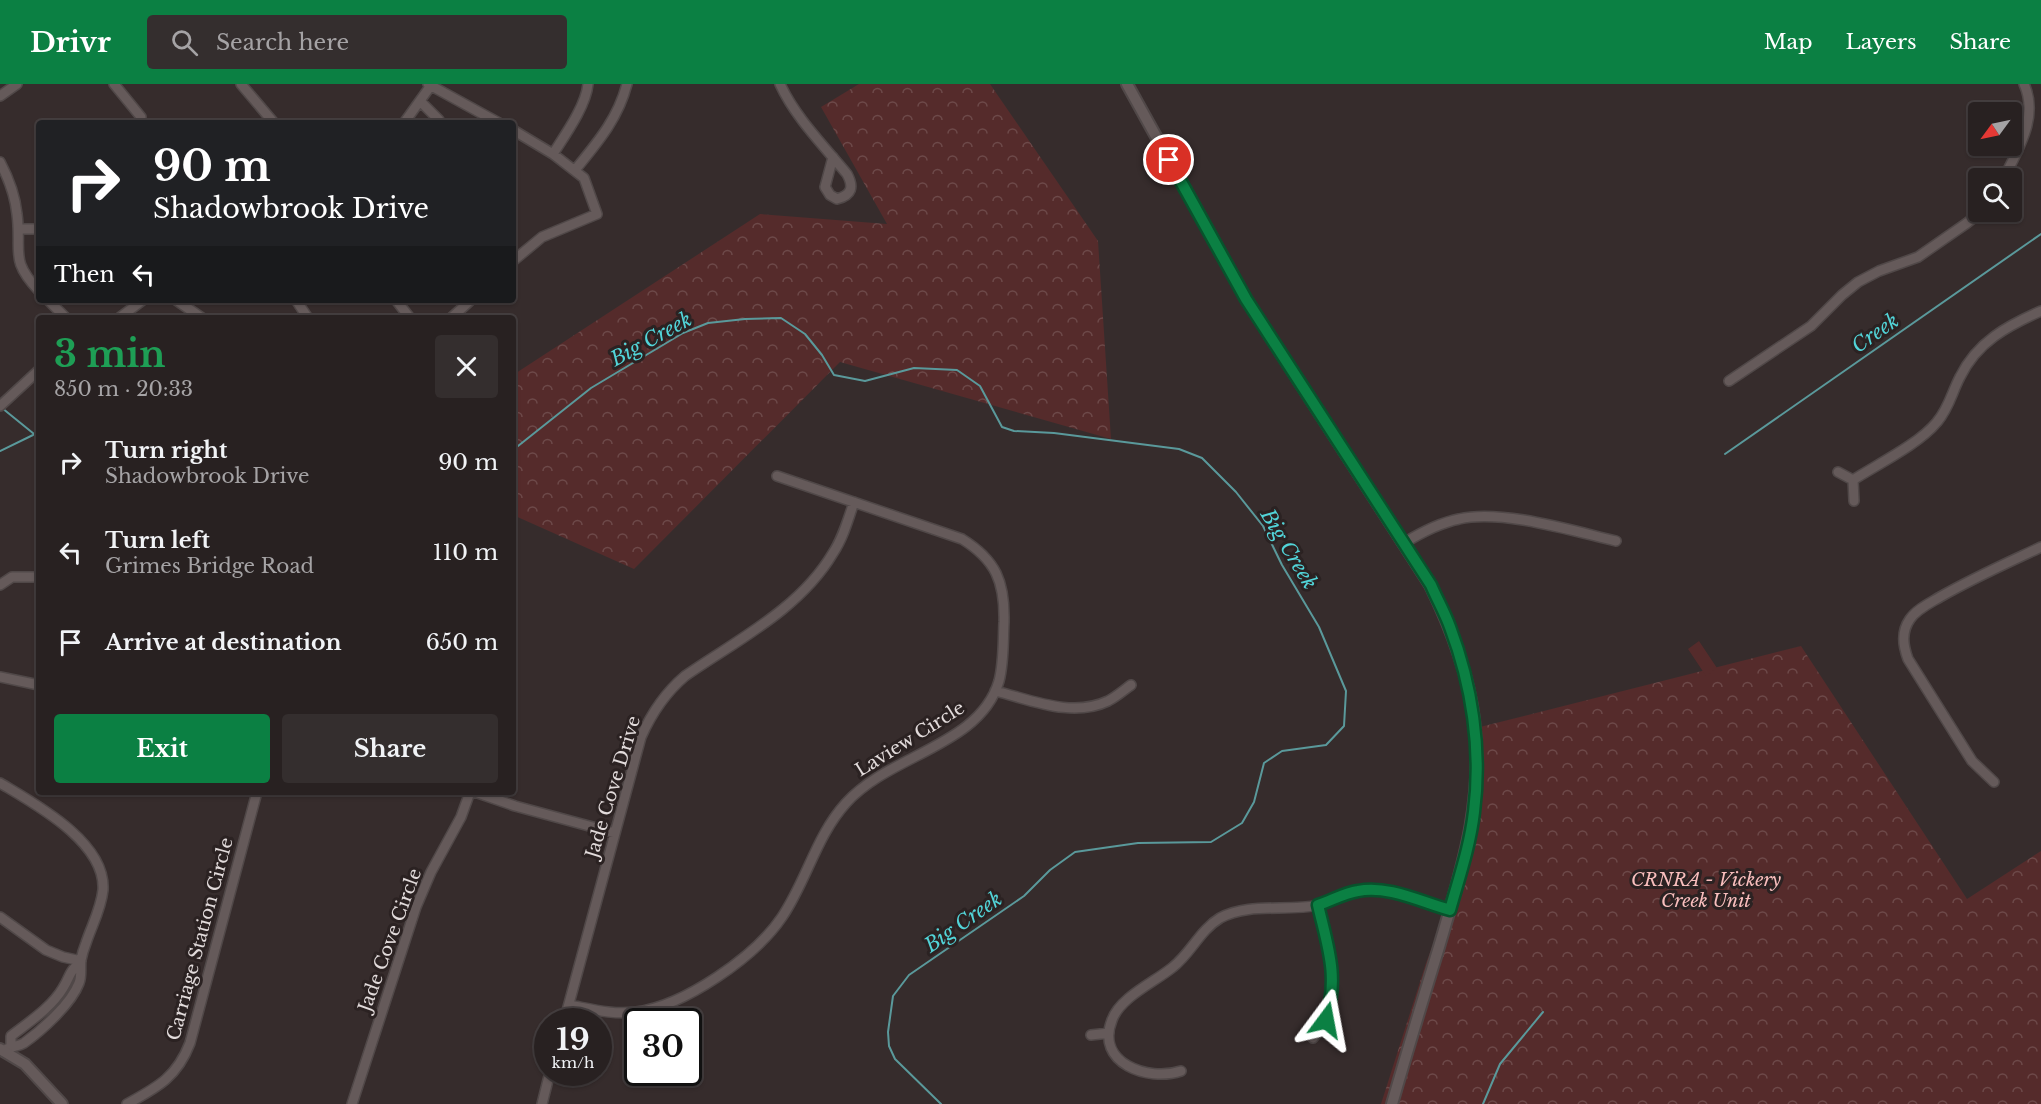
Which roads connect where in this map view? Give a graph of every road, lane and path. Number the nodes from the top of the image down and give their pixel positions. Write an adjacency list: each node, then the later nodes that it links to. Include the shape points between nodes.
1 (17, 84): 10 (street)
2 (114, 84): 12 (street)
3 (241, 84): 13 (street)
4 (588, 84): 18 (street, via 588,92)
5 (627, 84): 22 (street, via 607,131)
6 (780, 84): 19 (street)
7 (1127, 84): 48 (street, via 1246,299)
8 (2024, 84): 21 (street, via 2030,116)
9 (430, 85): 11 (street); 16 (street)
10 (0, 96)
11 (421, 102): 14 (street); 15 (street)
12 (141, 117)
13 (271, 120)
14 (406, 120)
15 (439, 120)
16 (494, 120)
17 (516, 132): 18 (street)
18 (553, 154): 22 (street)
19 (833, 158)
20 (0, 162): 24 (street, via 13,188)
21 (2009, 168)
22 (575, 170): 26 (street, via 584,178 597,214 542,237)
23 (1968, 222): 40 (street, via 1918,257 1858,282 1811,326)
24 (19, 229): 25 (street); 27 (street, via 20,268)
25 (36, 230)
26 (516, 259)
27 (36, 287)
28 (51, 303): 34 (street)
29 (139, 303): 35 (street)
30 (180, 303): 36 (street)
31 (398, 303): 37 (street)
32 (468, 303): 38 (street)
33 (2041, 311): 44 (street, via 2004,328 1986,342 1969,362 1947,408 1928,431)
34 (63, 315)
35 (123, 315)
36 (198, 315)
37 (408, 315)
38 (454, 315)
39 (36, 373): 41 (street)
40 (1729, 381)
41 (0, 406)
42 (1838, 472): 44 (street)
43 (777, 476): 46 (street, Laview Circle)
44 (1853, 480): 45 (street)
45 (1854, 501)
46 (854, 502): 55 (street, Laview Circle, via 962,539 991,562 1004,602 1002,666); 61 (street, Jade Cove Drive, via 834,552 805,591 685,676 658,703 641,736)
47 (1616, 541): 48 (street, via 1511,518 1484,516 1442,523)
48 (1404, 543): 63 (street, via 1431,585 1450,627 1474,721 1474,812)
49 (2041, 547): 56 (street, via 1922,608 1904,631 1908,659 1972,761)
50 (36, 578): 51 (street)
51 (2, 579)
52 (0, 677): 53 (street)
53 (36, 684)
54 (1131, 685): 55 (street, via 1110,700 1078,709)
55 (995, 691): 67 (street, Laview Circle, via 967,727 884,772 848,801 821,836 782,917 741,960 685,996 655,1008 616,1013)
56 (1994, 782)
57 (0, 783): 65 (street, via 28,798 82,840 94,855 103,892)
58 (256, 795): 79 (street, Carriage Station Circle, via 184,1057 163,1083)
59 (469, 795): 80 (street, Jade Cove Circle, via 416,907)
60 (483, 795): 61 (street)
61 (615, 833): 67 (street, Jade Cove Drive)
62 (1318, 905): 63 (street, via 1373,889); 72 (street, via 1244,910 1219,919 1174,966 1121,1004 1112,1017); 74 (street, via 1333,985 1326,1020)
63 (1450, 910): 82 (street)
64 (0, 917): 65 (street, via 46,950)
65 (81, 961): 66 (street, via 70,971); 69 (street, via 80,981)
66 (52, 1001): 69 (street); 70 (street)
67 (569, 1005): 68 (street, Jade Cove Drive)
68 (568, 1008)
69 (61, 1009): 71 (street)
70 (37, 1015): 71 (street); 75 (street, via 11,1036)
71 (45, 1025): 75 (street, via 22,1045)
72 (1109, 1033): 73 (street); 76 (street, via 1115,1054 1131,1069 1163,1075)
73 (1092, 1035)
74 (1313, 1038)
75 (5, 1049): 78 (street)
76 (1181, 1071)
77 (546, 1086): 81 (street)
78 (62, 1104)
79 (127, 1104)
80 (352, 1104)
81 (542, 1104)
82 (1392, 1104)

